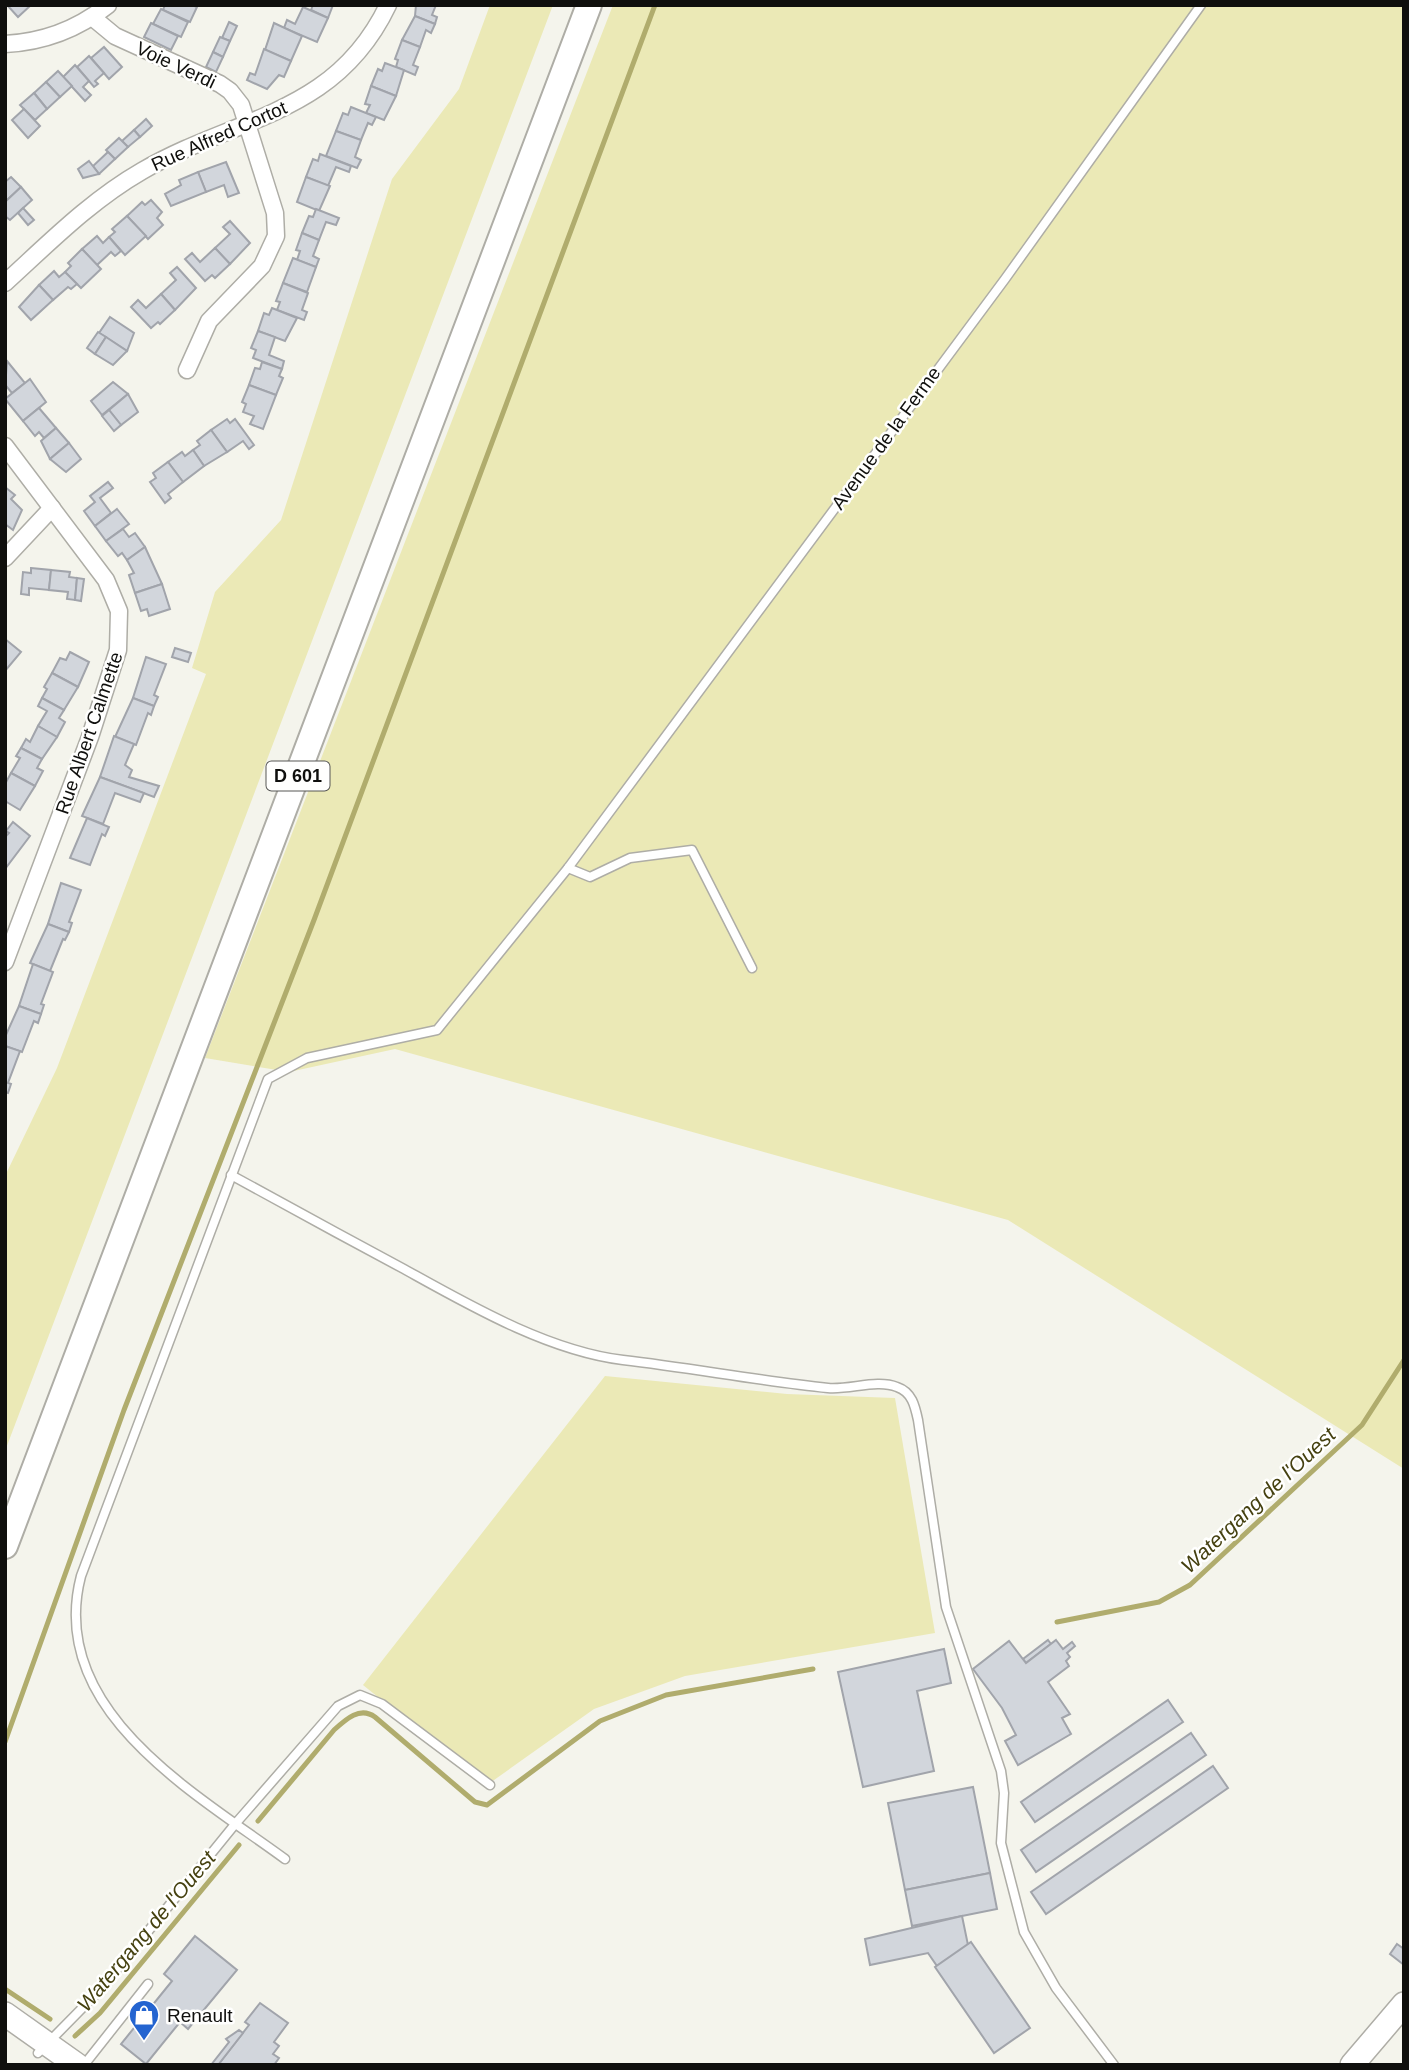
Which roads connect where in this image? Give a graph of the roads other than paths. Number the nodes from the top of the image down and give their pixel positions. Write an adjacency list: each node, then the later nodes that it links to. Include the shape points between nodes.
1 (108, 5): 6 (street)
2 (388, 5): 8 (street, Rue Alfred Cortot, via 372,34 327,83 288,107)
3 (572, 5): 18 (main road, D 601)
4 (589, 5): 19 (main road, D 601)
5 (1201, 5): 14 (lane, Avenue de la Ferme)
6 (92, 17): 7 (street, via 47,38); 8 (street, Voie Verdi, via 115,36 225,87 238,100)
7 (5, 44)
8 (247, 124): 9 (street, Rue Alfred Cortot, via 183,149 120,184); 10 (street, Voie Verdi, via 275,213 274,243 262,266 209,321)
9 (5, 282)
10 (187, 370)
11 (5, 446): 12 (street, Rue Albert Calmette)
12 (52, 508): 13 (street); 15 (street, Rue Albert Calmette, via 110,587 119,611 120,642 90,737)
13 (5, 558)
14 (568, 868): 16 (lane, via 590,877 630,858 692,850); 17 (lane, Avenue de la Ferme, via 437,1030 307,1058 268,1079)
15 (5, 962)
16 (752, 968)
17 (231, 1175): 21 (lane, Avenue de la Ferme, via 81,1576 74,1620 99,1692 129,1738 170,1776); 30 (lane, via 464,1302 579,1349 618,1359 792,1384 883,1385 900,1388 911,1398 917,1412 943,1592 1001,1771 1001,1843 1024,1932 1056,1988)
18 (5, 1502)
19 (5, 1546)
20 (490, 1785): 21 (lane, via 382,1704 360,1695 338,1706)
21 (236, 1823): 22 (lane, Avenue de la Ferme); 27 (lane)
22 (285, 1859)
23 (148, 1984): 29 (lane)
24 (1404, 2004): 31 (main road)
25 (5, 2014): 27 (main road)
26 (5, 2030): 27 (main road)
27 (46, 2053): 28 (main road)
28 (77, 2065)
29 (84, 2065)
30 (1114, 2065)
31 (1352, 2065)

